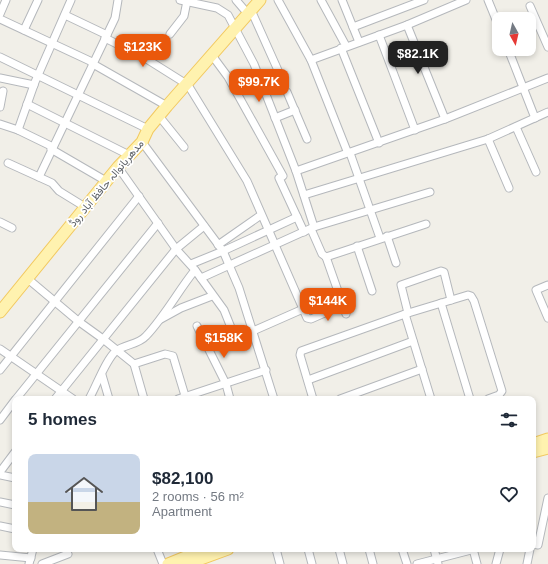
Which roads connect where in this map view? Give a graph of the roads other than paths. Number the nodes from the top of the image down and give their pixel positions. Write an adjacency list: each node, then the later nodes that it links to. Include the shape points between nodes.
1 (6, 0): 18 (street)
2 (38, 0): 24 (street)
3 (71, 0): 19 (street)
4 (118, 0): 27 (street, via 115,18)
5 (184, 0): 14 (street); 25 (street, via 184,16)
6 (236, 0): 16 (street)
7 (260, 0): 16 (main road, مدھریانوالہ حافظ آباد روڈ)
8 (278, 0): 35 (street)
9 (321, 0): 30 (street)
10 (342, 0): 22 (street)
11 (424, 0): 22 (street)
12 (466, 0): 21 (street)
13 (488, 0): 17 (street)
14 (197, 2): 23 (street, via 224,11)
15 (530, 6): 31 (street)
16 (249, 12): 23 (main road, مدھریانوالہ حافظ آباد روڈ); 38 (street)
17 (493, 12)
18 (0, 14)
19 (64, 16): 27 (street); 29 (street)
20 (0, 19): 24 (street)
21 (407, 25): 26 (street); 55 (street)
22 (353, 27): 28 (street)
23 (234, 29): 32 (main road, مدھریانوالہ حافظ آباد روڈ); 53 (street, via 248,50)
24 (24, 30): 29 (street)
25 (170, 34)
26 (379, 35): 28 (street); 61 (street)
27 (106, 36): 36 (street); 42 (street)
28 (359, 42): 30 (street)
29 (52, 44): 36 (street); 37 (street)
30 (344, 47): 35 (street); 65 (street)
31 (548, 47)
32 (211, 54): 42 (main road, مدھریانوالہ حافظ آباد روڈ); 84 (street, via 228,77 283,176 279,178)
33 (511, 56): 43 (street)
34 (0, 57): 37 (street)
35 (311, 60): 68 (street)
36 (92, 64): 46 (street); 48 (street)
37 (40, 75): 41 (street); 46 (street)
38 (281, 77)
39 (0, 78): 41 (street)
40 (548, 78): 43 (street)
41 (34, 84): 47 (street)
42 (188, 84): 48 (main road, مدھریانوالہ حافظ آباد روڈ); 83 (street, via 247,181)
43 (523, 88): 54 (street); 55 (street)
44 (3, 91): 49 (street)
45 (287, 92): 50 (street)
46 (79, 96): 56 (street); 59 (street)
47 (27, 104): 56 (street); 60 (street)
48 (167, 106): 52 (main road, مدھریانوالہ حافظ آباد روڈ)
49 (0, 107)
50 (295, 110): 53 (street); 62 (street)
51 (548, 112): 54 (street)
52 (159, 116): 59 (main road, مدھریانوالہ حافظ آباد روڈ); 66 (street)
53 (275, 118): 72 (street)
54 (535, 118): 58 (street)
55 (445, 119): 61 (street)
56 (64, 123): 67 (street); 69 (street)
57 (0, 124): 60 (street)
58 (516, 127): 63 (street); 73 (street)
59 (148, 129): 64 (main road, مدھریانوالہ حافظ آباد روڈ)
60 (18, 130): 67 (street)
61 (415, 130): 65 (street)
62 (307, 139)
63 (488, 139): 75 (street); 77 (street)
64 (142, 142): 69 (main road, مدھریانوالہ حافظ آباد روڈ); 88 (street)
65 (379, 143): 68 (street)
66 (184, 146)
67 (52, 148): 74 (street); 76 (street)
68 (350, 153): 72 (street); 75 (street)
69 (129, 155): 71 (main road, مدھریانوالہ حافظ آباد روڈ)
70 (8, 163): 74 (street)
71 (118, 167): 76 (main road, مدھریانوالہ حافظ آباد روڈ); 80 (street)
72 (296, 171): 79 (street)
73 (536, 172)
74 (39, 177): 81 (street, via 52,183 59,191)
75 (358, 178): 79 (street); 82 (street)
76 (106, 181): 81 (main road, مدھریانوالہ حافظ آباد روڈ)
77 (509, 188)
78 (430, 192): 82 (street)
79 (304, 195): 91 (street)
80 (139, 196): 86 (street); 109 (street)
81 (85, 207): 103 (main road, مدھریانوالہ حافظ آباد روڈ)
82 (370, 210): 91 (street); 92 (street)
83 (261, 214): 90 (street); 94 (street)
84 (297, 217): 90 (street); 91 (street)
85 (0, 222): 89 (street)
86 (158, 223): 96 (street); 118 (street)
87 (426, 224): 92 (street)
88 (204, 226): 94 (street); 96 (street)
89 (12, 228)
90 (268, 229): 93 (street); 97 (street)
91 (310, 229): 93 (street); 98 (street)
92 (383, 237): 95 (street); 99 (street)
93 (274, 244): 100 (street); 112 (street)
94 (218, 245): 97 (street)
95 (356, 246): 98 (street); 105 (street)
96 (176, 249): 101 (street); 121 (street)
97 (223, 251): 100 (street); 101 (street)
98 (326, 257): 111 (street)
99 (396, 263)
100 (230, 266): 102 (street); 120 (street)
101 (193, 267): 102 (street); 117 (street)
102 (201, 278): 106 (street)
103 (28, 279): 107 (main road, مدھریانوالہ حافظ آباد روڈ); 109 (street)
104 (548, 285): 116 (street, via 536,290)
105 (372, 291)
106 (212, 296): 117 (street, via 181,308); 122 (street, via 224,310)
107 (5, 299): 113 (main road, مدھریانوالہ حافظ آباد روڈ)
108 (452, 300): 110 (street); 114 (street, via 444,272 441,271 401,285); 150 (street, via 468,295 474,301 502,391)
109 (54, 301): 118 (street); 126 (street)
110 (441, 302): 114 (street); 149 (street)
111 (343, 305): 112 (street, via 311,319 307,318); 115 (street)
112 (303, 309): 120 (street)
113 (0, 312)
114 (407, 313): 123 (street); 133 (street, via 301,351)
115 (346, 314)
116 (548, 318)
117 (160, 320): 125 (street, via 146,337)
118 (78, 321): 121 (street); 131 (street)
119 (197, 326): 134 (street)
120 (253, 331): 130 (street)
121 (103, 339): 125 (street); 135 (street)
122 (236, 340)
123 (413, 341): 128 (street); 133 (street)
124 (0, 349): 126 (street)
125 (117, 351): 127 (street); 132 (street)
126 (11, 356): 129 (street); 131 (street)
127 (134, 364): 141 (street); 142 (street, via 165,354 173,356)
128 (422, 368): 147 (street); 148 (street)
129 (0, 370)
130 (266, 370): 134 (street); 145 (street)
131 (36, 373): 135 (street); 136 (street)
132 (102, 375): 139 (street); 140 (street)
133 (308, 380): 146 (street)
134 (226, 384): 143 (street); 144 (street)
135 (61, 391): 137 (street); 138 (street)
136 (19, 396)
137 (57, 396)
138 (68, 396)
139 (91, 396)
140 (108, 396)
141 (143, 396)
142 (185, 396)
143 (192, 396)
144 (229, 396)
145 (273, 396)
146 (312, 396)
147 (348, 396)
148 (430, 396)
149 (469, 396)
150 (496, 396)
151 (12, 405): 152 (street)
152 (0, 420)
153 (548, 439): 154 (main road)
154 (536, 443)
155 (548, 448): 156 (main road)
156 (536, 451)
157 (12, 456): 158 (street)
158 (0, 472)
159 (0, 476): 160 (street)
160 (12, 478)
161 (548, 498): 166 (street)
162 (0, 502): 163 (street)
163 (12, 504)
164 (0, 526): 165 (street)
165 (12, 528)
166 (545, 532): 167 (street, via 538,546)
167 (536, 545)
168 (158, 552): 186 (street)
169 (198, 552): 182 (main road)
170 (210, 552): 182 (main road)
171 (277, 552): 188 (street)
172 (309, 552): 189 (street)
173 (340, 552): 190 (street)
174 (370, 552): 191 (street)
175 (403, 552): 192 (street)
176 (464, 552): 184 (street)
177 (474, 552): 194 (street)
178 (499, 552): 195 (street)
179 (529, 552): 196 (street)
180 (0, 554): 183 (street)
181 (68, 554): 185 (street)
182 (187, 556): 187 (main road)
183 (30, 561)
184 (437, 561): 193 (street)
185 (42, 564)
186 (163, 564)
187 (168, 564)
188 (280, 564)
189 (312, 564)
190 (343, 564)
191 (373, 564)
192 (407, 564)
193 (417, 564)
194 (477, 564)
195 (496, 564)
196 (527, 564)

